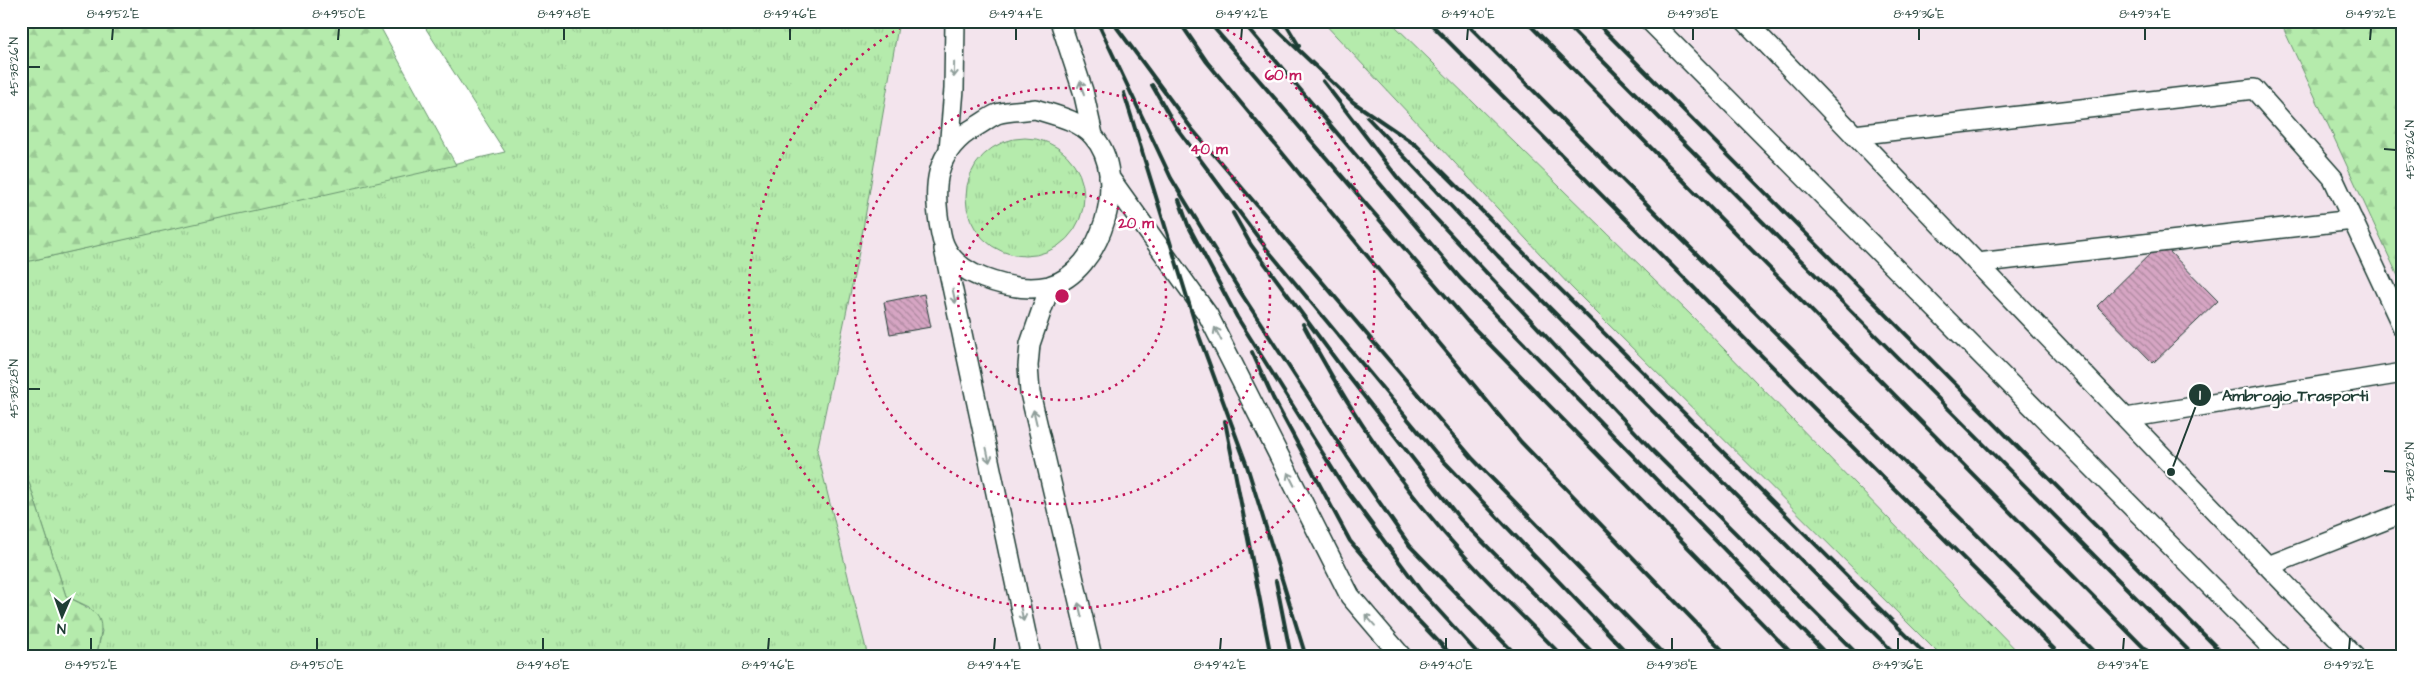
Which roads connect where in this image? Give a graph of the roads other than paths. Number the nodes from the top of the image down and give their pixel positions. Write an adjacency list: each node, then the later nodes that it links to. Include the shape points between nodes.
1 (955, 21): 7 (lane, one-way to 7)
2 (1060, 21): 5 (lane, one-way to 2, via 1083,91)
3 (1650, 21): 21 (lane)
4 (1745, 21): 6 (lane)
5 (1093, 135): 7 (lane, via 1065,118 1035,110 998,114 961,135); 8 (lane, via 1103,152)
6 (1854, 135): 9 (lane, via 2254,89 2333,178); 11 (lane)
7 (949, 150): 10 (lane, via 937,182 936,211)
8 (1109, 177): 12 (lane, via 1109,208 1088,258 1071,275); 20 (lane, one-way to 8, via 1350,596 1208,315)
9 (2353, 220): 11 (lane); 13 (lane)
10 (944, 248): 12 (lane, via 966,272 995,283 1019,288); 18 (lane, one-way to 18)
11 (1977, 263): 15 (lane)
12 (1050, 286): 19 (lane, one-way to 12, via 1030,393 1030,344)
13 (2403, 328)
14 (2403, 373): 15 (lane)
15 (2126, 418): 17 (lane)
16 (2403, 513): 17 (lane)
17 (2268, 566): 22 (lane)
18 (1031, 657)
19 (1092, 657)
20 (1402, 657)
21 (2281, 657)
22 (2355, 657)

